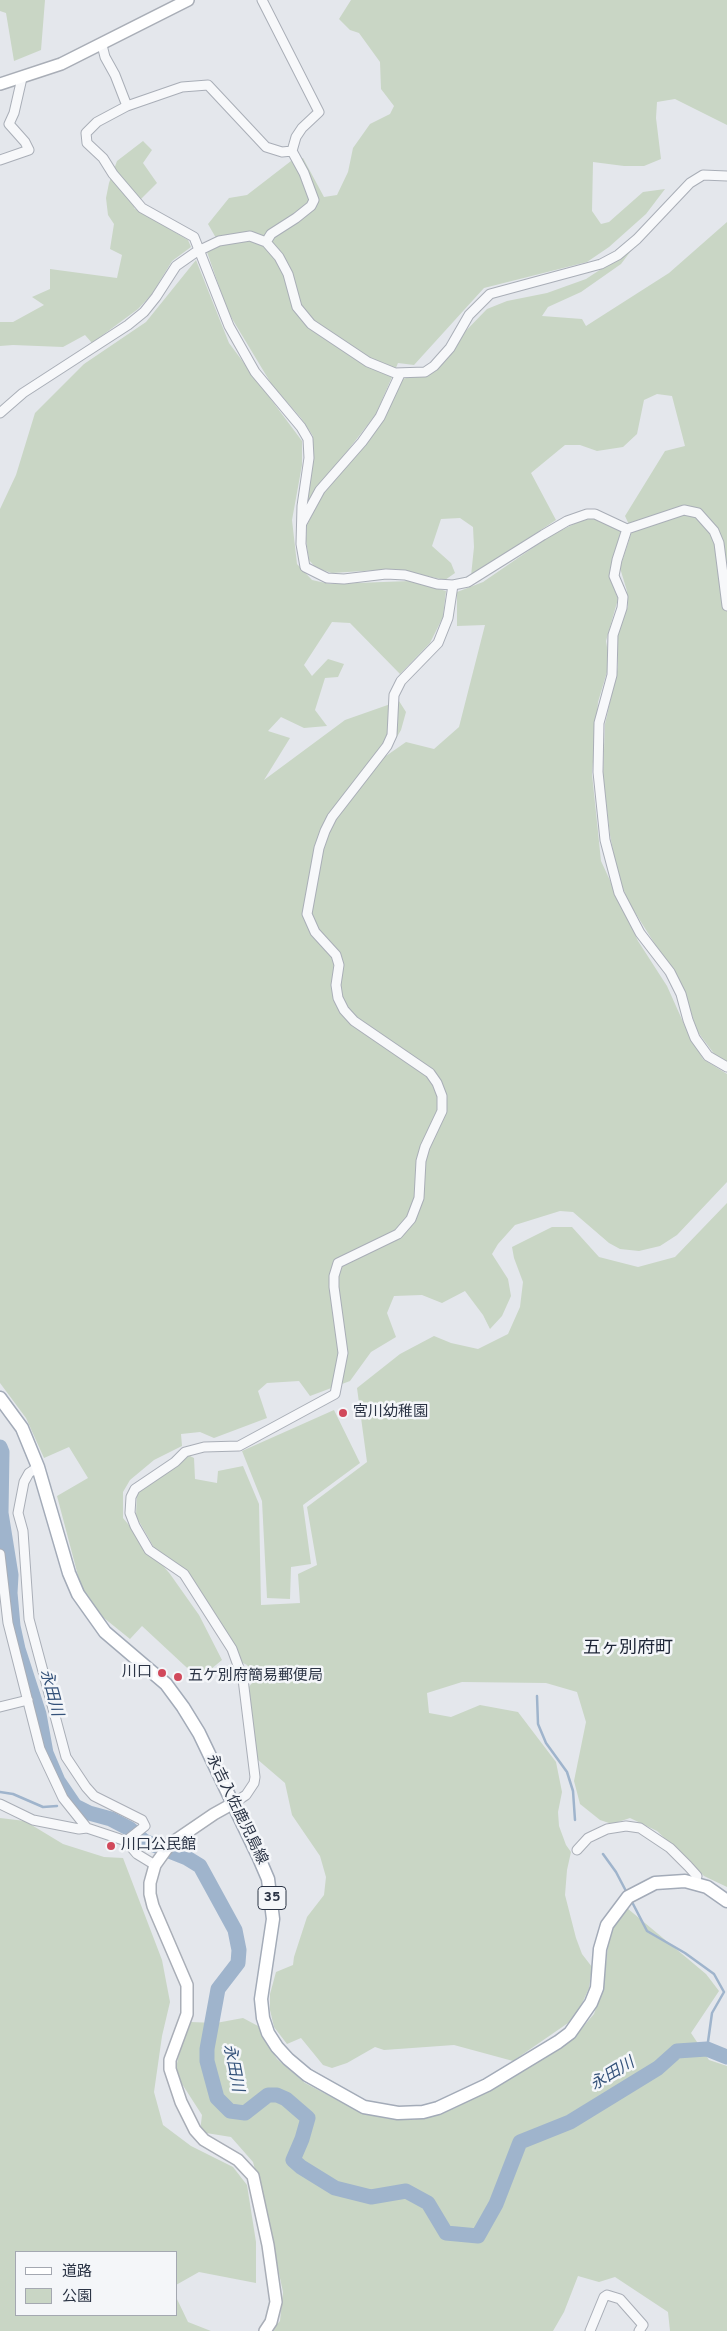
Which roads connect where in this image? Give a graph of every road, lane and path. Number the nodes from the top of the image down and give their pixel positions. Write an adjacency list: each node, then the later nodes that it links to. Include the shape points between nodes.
1 (188, 0): 3 (street)
2 (262, 0): 7 (street, via 319,112 299,132)
3 (102, 44): 4 (street); 6 (street)
4 (22, 78): 5 (street); 8 (street, via 9,124 29,150)
5 (0, 84)
6 (127, 106): 7 (street, via 182,87 208,85 266,147 282,152); 11 (street, via 97,122 86,134 88,143 142,208 194,237)
7 (292, 151): 10 (street, via 314,200 296,218 271,234)
8 (0, 160)
9 (727, 176): 12 (street, via 703,175 690,183 637,238 618,255 601,264 490,294 469,315 450,348 434,366 425,372)
10 (266, 242): 11 (street, via 239,236); 12 (street, via 279,257 288,274 297,307 311,324 368,362)
11 (200, 250): 13 (street, via 176,266 144,312 23,393); 14 (street, via 226,320 255,372 308,439)
12 (400, 374): 14 (street, via 380,417 320,490)
13 (0, 413)
14 (302, 523): 16 (street, via 304,562 311,572 327,578 344,579 405,575)
15 (627, 528): 16 (street, via 595,514 587,514 567,521 468,582); 17 (street, via 684,510 698,513 714,530); 18 (street, via 614,576 623,597 622,608 613,635 612,675 599,723 598,772 605,840 619,893 640,933 670,972 695,1038 708,1056)
16 (453, 585): 25 (street, via 448,618 438,643 401,681 394,695 392,735 387,746 332,817 325,831 307,914 316,932 336,955 339,965 336,985 344,1010 354,1021 430,1073 438,1083 442,1111 423,1154 419,1198 411,1219 398,1234 338,1263 334,1287 343,1353 335,1394 239,1446 204,1447 186,1452 135,1489 131,1496 130,1513 135,1526 150,1550 184,1574 232,1649 243,1679 255,1777 246,1795)
17 (727, 606)
18 (727, 1067)
19 (0, 1398): 20 (main road, 永吉入佐鹿児島線 / 35, via 22,1428)
20 (38, 1467): 25 (main road, 永吉入佐鹿児島線 / 35, via 78,1594 105,1632 166,1684 183,1707); 27 (street, via 24,1482 18,1513 23,1531 29,1619 66,1757 94,1796 134,1816 145,1826)
21 (0, 1554): 22 (street, via 8,1623)
22 (28, 1700): 23 (street); 26 (street, via 50,1774 63,1798)
23 (0, 1707)
24 (0, 1804): 26 (street, via 33,1820)
25 (232, 1804): 29 (street, via 181,1836); 30 (main road, 永吉入佐鹿児島線 / 35, via 268,1879 272,1897 272,1933 261,1999 268,2033 300,2070 358,2105 384,2112 423,2112 438,2108 487,2084 558,2042 580,2022 591,2003 599,1978 600,1949 607,1925 628,1897 655,1883)
26 (87, 1828): 27 (street)
27 (128, 1839): 29 (street, via 137,1854)
28 (577, 1850): 30 (street, via 588,1838 608,1829 640,1828 670,1848 688,1866 697,1876)
29 (155, 1865): 32 (street, via 150,1883 153,1906 187,1985 184,2025 172,2051 170,2069 195,2130 204,2140 238,2160 252,2176 268,2245 276,2302)
30 (690, 1882): 31 (main road, via 707,1887)
31 (727, 1901)
32 (265, 2331)
33 (590, 2331): 34 (street, via 607,2295 620,2299 643,2325)
34 (639, 2331)

